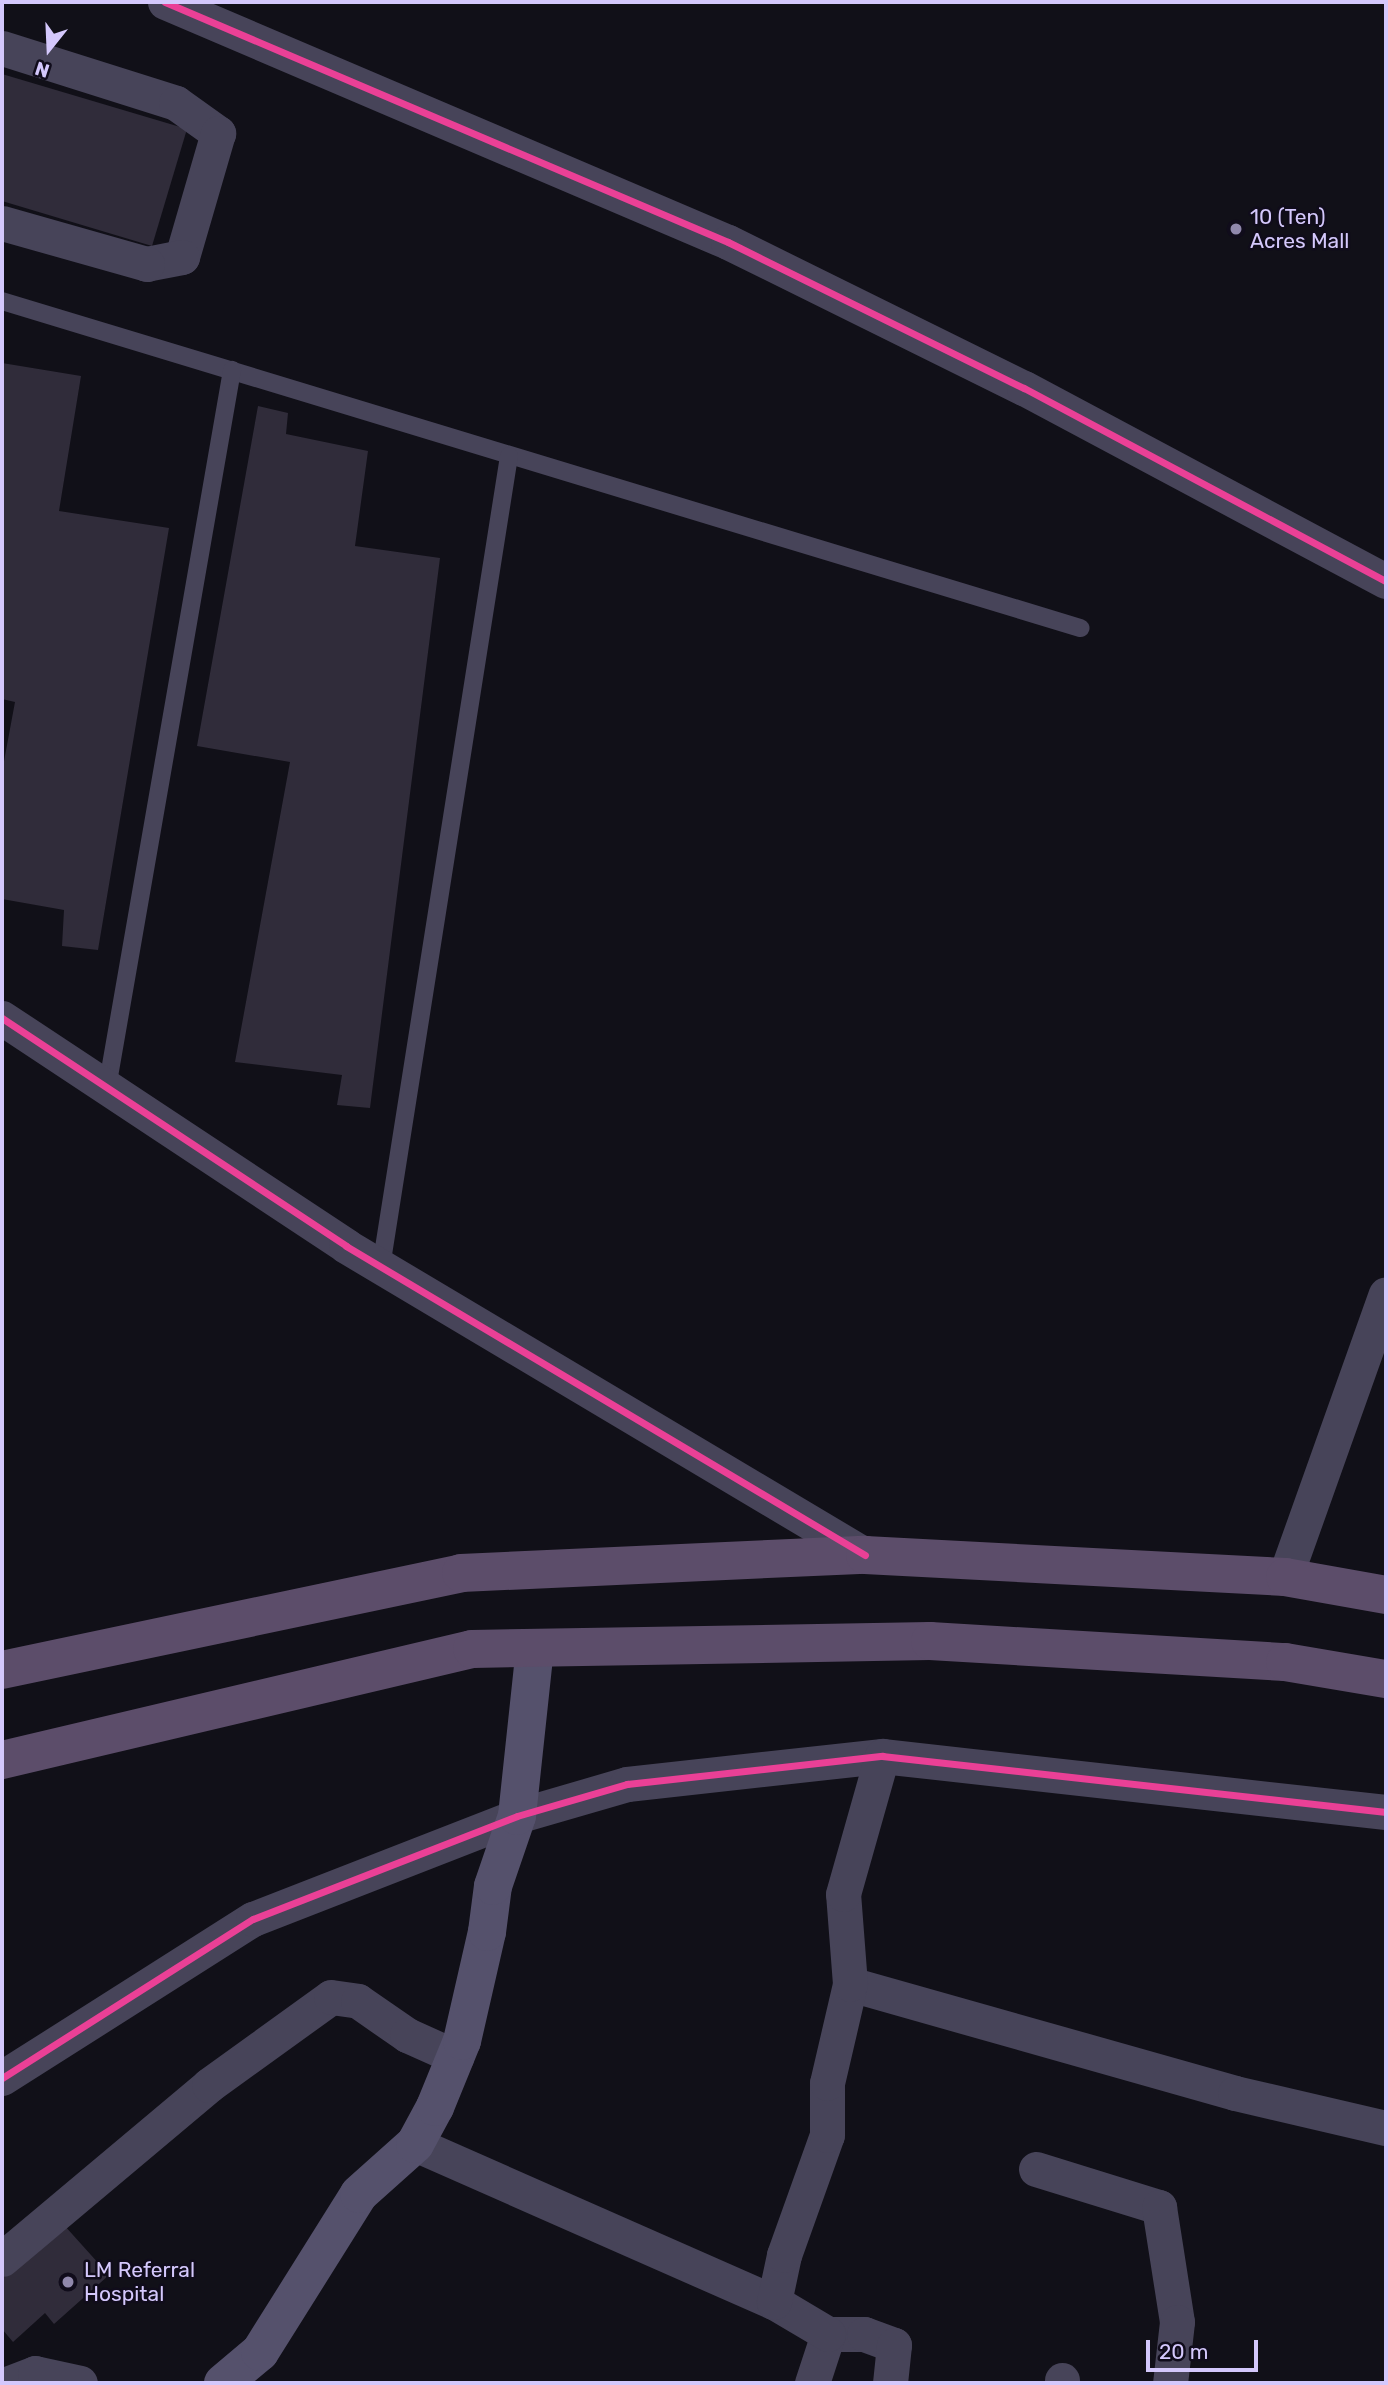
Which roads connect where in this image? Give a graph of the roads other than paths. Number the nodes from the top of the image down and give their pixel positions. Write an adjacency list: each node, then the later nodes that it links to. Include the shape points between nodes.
1 (165, 2): 7 (street, via 727,242 1024,388)
2 (2, 48): 3 (street, via 176,103 218,133 182,257 147,264)
3 (2, 223)
4 (2, 301): 5 (lane)
5 (232, 370): 6 (lane); 10 (lane)
6 (509, 456): 8 (lane); 11 (lane)
7 (1386, 582)
8 (1080, 628)
9 (2, 1018): 10 (street)
10 (107, 1088): 11 (street)
11 (381, 1267): 13 (street)
12 (1386, 1294): 14 (street)
13 (865, 1555): 14 (main road); 17 (main road, via 461,1573)
14 (1285, 1577): 15 (main road)
15 (1386, 1595)
16 (535, 1648): 18 (main road, via 930,1641 1284,1662); 20 (main road, via 472,1649); 22 (street)
17 (2, 1670)
18 (1386, 1679)
19 (882, 1756): 21 (street); 22 (street, via 627,1784); 23 (street, via 843,1894)
20 (2, 1760)
21 (1386, 1812)
22 (517, 1816): 24 (street, via 493,1886 487,1932); 25 (street, via 253,1919)
23 (850, 1984): 26 (street, via 1235,2093); 30 (street, via 827,2083 827,2135 784,2255)
24 (456, 2057): 27 (street); 29 (street, via 407,2035 358,2001 331,1997 209,2085)
25 (2, 2078)
26 (1386, 2128)
27 (415, 2144): 30 (street); 34 (street, via 359,2194 260,2352)
28 (1036, 2169): 37 (street, via 1159,2207 1177,2322)
29 (2, 2259)
30 (774, 2302): 31 (street)
31 (828, 2334): 35 (street); 36 (street, via 864,2334 894,2344)
32 (9, 2383): 33 (street, via 34,2373)
33 (80, 2383)
34 (223, 2383)
35 (812, 2383)
36 (890, 2383)
37 (1170, 2383)

